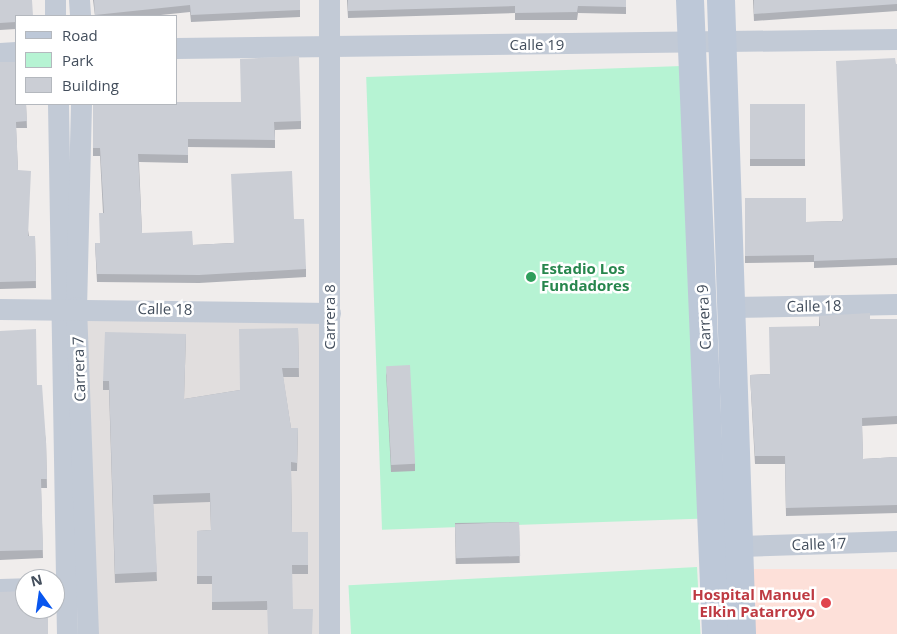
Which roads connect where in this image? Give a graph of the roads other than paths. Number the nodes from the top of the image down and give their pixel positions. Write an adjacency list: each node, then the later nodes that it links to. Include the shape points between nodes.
1 (55, 0): 6 (street)
2 (79, 0): 7 (street)
3 (329, 0): 10 (street, Carrera 8)
4 (690, 0): 11 (street, Carrera 9)
5 (721, 0): 9 (street, Carrera 9)
6 (56, 15)
7 (80, 15)
8 (897, 39): 9 (street, Calle 19)
9 (722, 43): 11 (street, Calle 19); 19 (street, Carrera 9)
10 (330, 45): 11 (street, Calle 19); 12 (street, Calle 19); 21 (street, Carrera 8)
11 (692, 45): 33 (street, Carrera 9)
12 (178, 48)
13 (15, 52): 14 (street)
14 (0, 53)
15 (58, 105): 18 (street, Carrera 7)
16 (81, 105): 18 (street, Carrera 7)
17 (897, 304): 19 (street, Calle 18)
18 (68, 307): 20 (street, Calle 18); 21 (street, Calle 18); 24 (street, Carrera 7); 25 (street, Carrera 7)
19 (732, 307): 23 (street, Carrera 9)
20 (0, 309)
21 (330, 313): 32 (street, Carrera 8)
22 (897, 541): 23 (street, Calle 17)
23 (741, 546): 34 (street, Carrera 9)
24 (61, 569)
25 (87, 586): 26 (street); 31 (street, Carrera 7)
26 (65, 587)
27 (15, 588): 28 (street)
28 (0, 589)
29 (64, 619): 30 (street, Carrera 7)
30 (66, 634)
31 (88, 634)
32 (329, 634)
33 (716, 634)
34 (742, 634)

